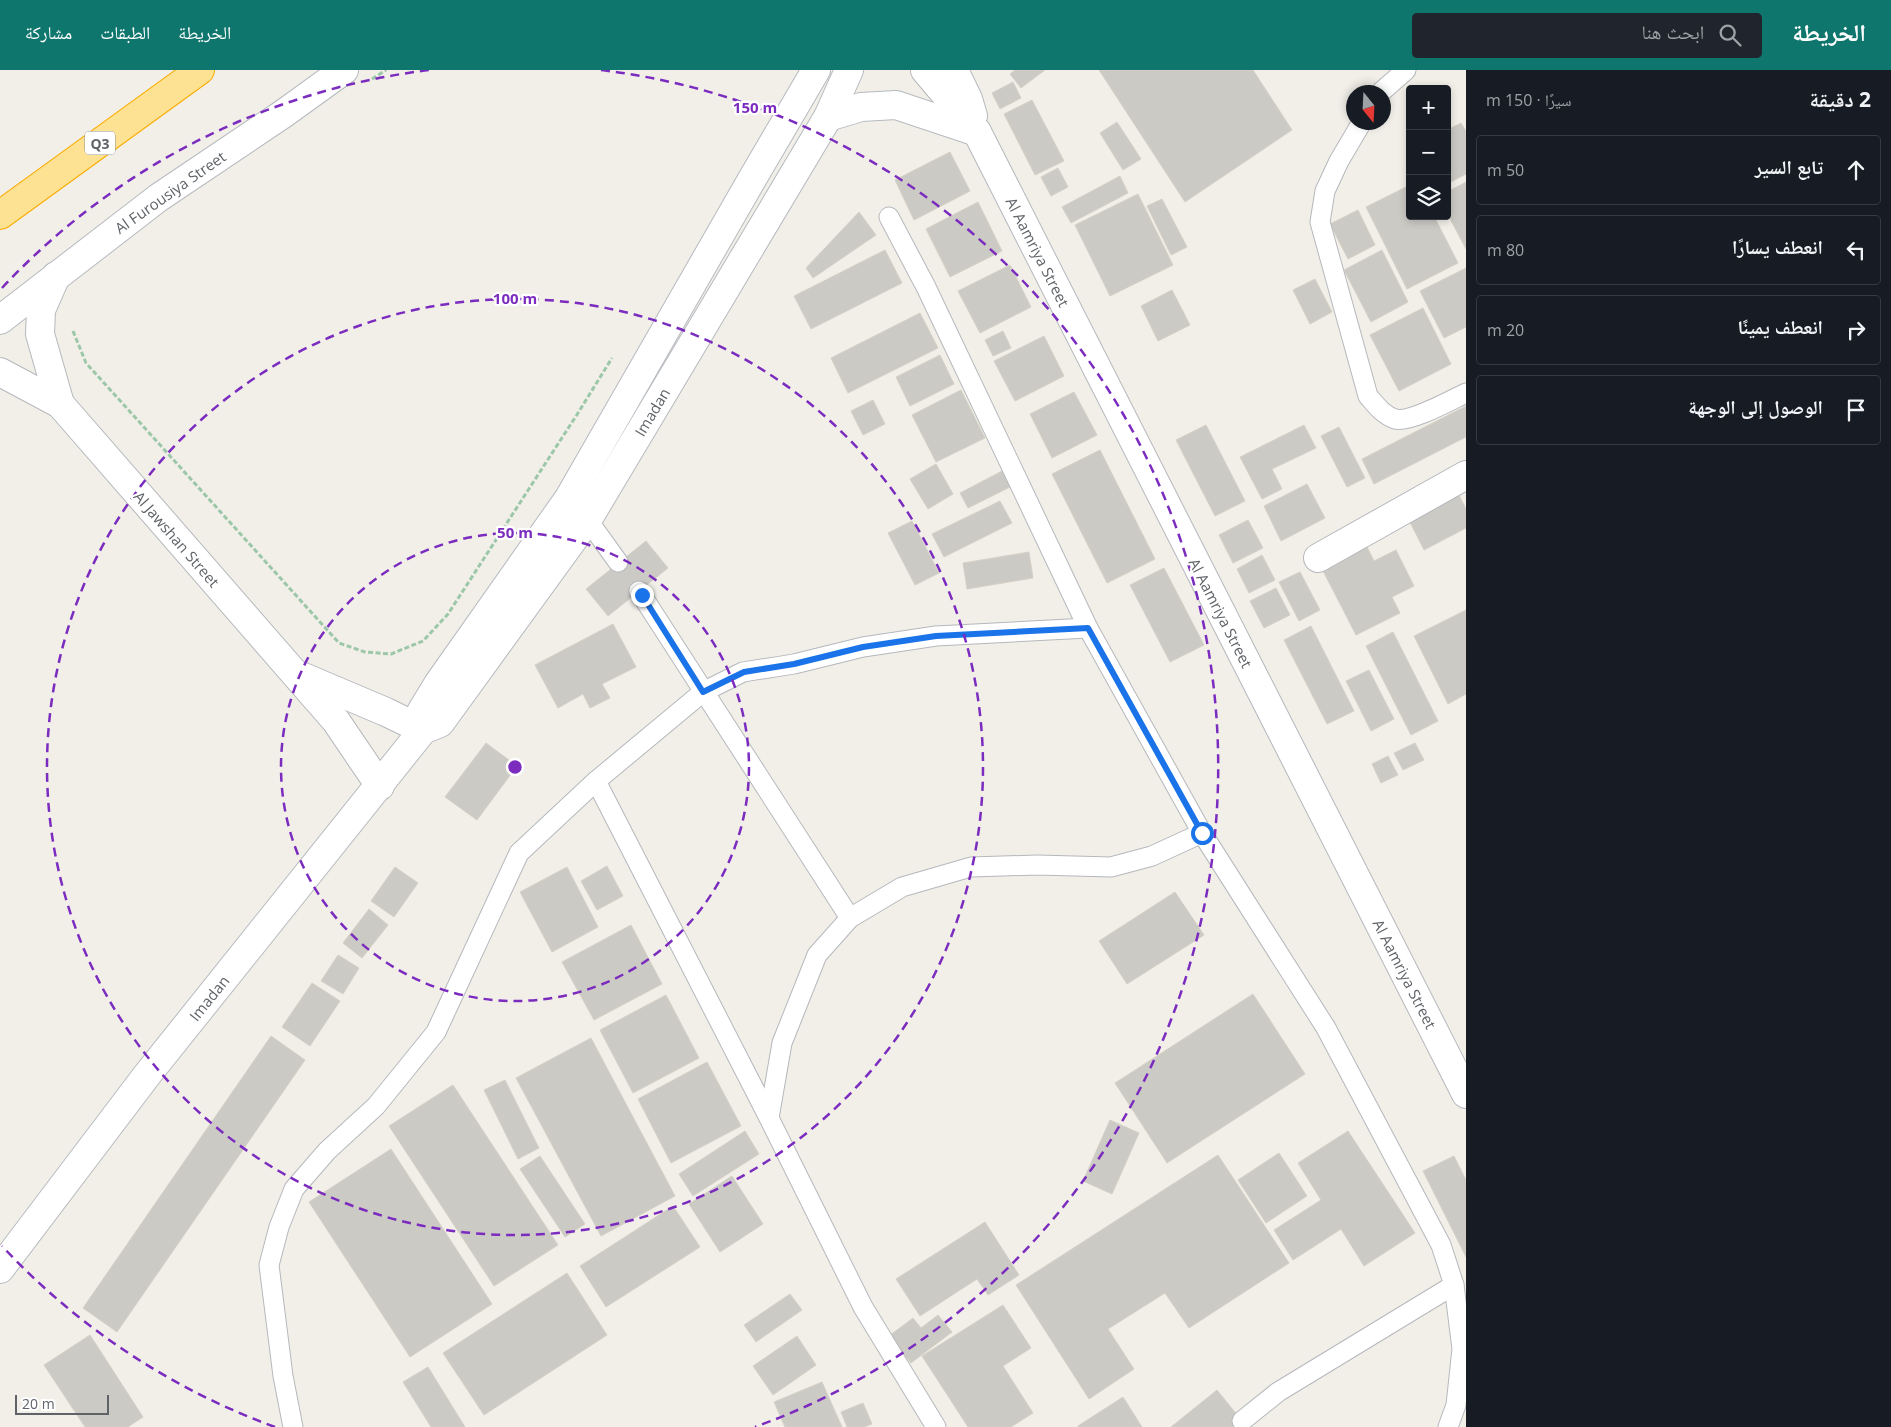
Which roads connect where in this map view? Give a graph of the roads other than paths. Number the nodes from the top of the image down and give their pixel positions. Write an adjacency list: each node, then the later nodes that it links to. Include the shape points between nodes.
1 (200, 70): 12 (highway, Q3)
2 (344, 70): 14 (street, Al Furousiya Street, via 158,198)
3 (816, 70): 20 (street, Imadan)
4 (850, 70): 9 (street, Imadan)
5 (925, 70): 11 (street, Al Aamriya Street)
6 (954, 70): 11 (street, Al Aamriya Street, via 968,98)
7 (1406, 70): 8 (lane)
8 (1389, 85)
9 (828, 117): 11 (street, via 862,107 896,105); 21 (street, Imadan)
10 (1357, 130): 17 (lane, via 1325,191 1320,222 1368,396 1383,413 1397,420 1410,418)
11 (977, 132): 33 (street, Al Aamriya Street)
12 (0, 215)
13 (889, 217): 25 (lane, via 926,287)
14 (56, 276): 15 (street, Al Furousiya Street); 18 (street, Al Jawshan Street, via 41,310 40,334)
15 (0, 320)
16 (0, 372): 18 (street, Al Jawshan Street)
17 (1466, 393)
18 (60, 404): 26 (street, Al Jawshan Street)
19 (1466, 475): 22 (street)
20 (569, 498): 21 (lane); 28 (street, Imadan, via 438,684 421,712)
21 (588, 519): 23 (lane); 28 (street, Imadan, via 440,723)
22 (1318, 558)
23 (618, 562)
24 (639, 591): 27 (lane)
25 (1088, 628): 27 (lane, via 936,636 863,647 744,672); 31 (lane)
26 (295, 674): 28 (street, Al Jawshan Street); 30 (street, Al Jawshan Street, via 336,721)
27 (703, 692): 29 (lane); 32 (lane)
28 (424, 730): 30 (street, Imadan)
29 (596, 781): 34 (lane); 38 (lane, via 519,853 436,1032 376,1106 327,1151 294,1189 279,1227 269,1266)
30 (380, 786): 35 (street, Imadan, via 147,1075)
31 (1202, 833): 32 (lane, via 1152,856 1112,867 971,867 902,887); 36 (lane, via 1326,1028 1440,1245)
32 (850, 918): 34 (lane, via 817,955 782,1043)
33 (1466, 1094)
34 (769, 1118): 39 (lane, via 863,1308)
35 (0, 1269)
36 (1454, 1285): 37 (lane, via 1278,1392); 40 (lane, via 1462,1349 1456,1406)
37 (1242, 1420)
38 (293, 1427)
39 (936, 1427)
40 (1448, 1427)

